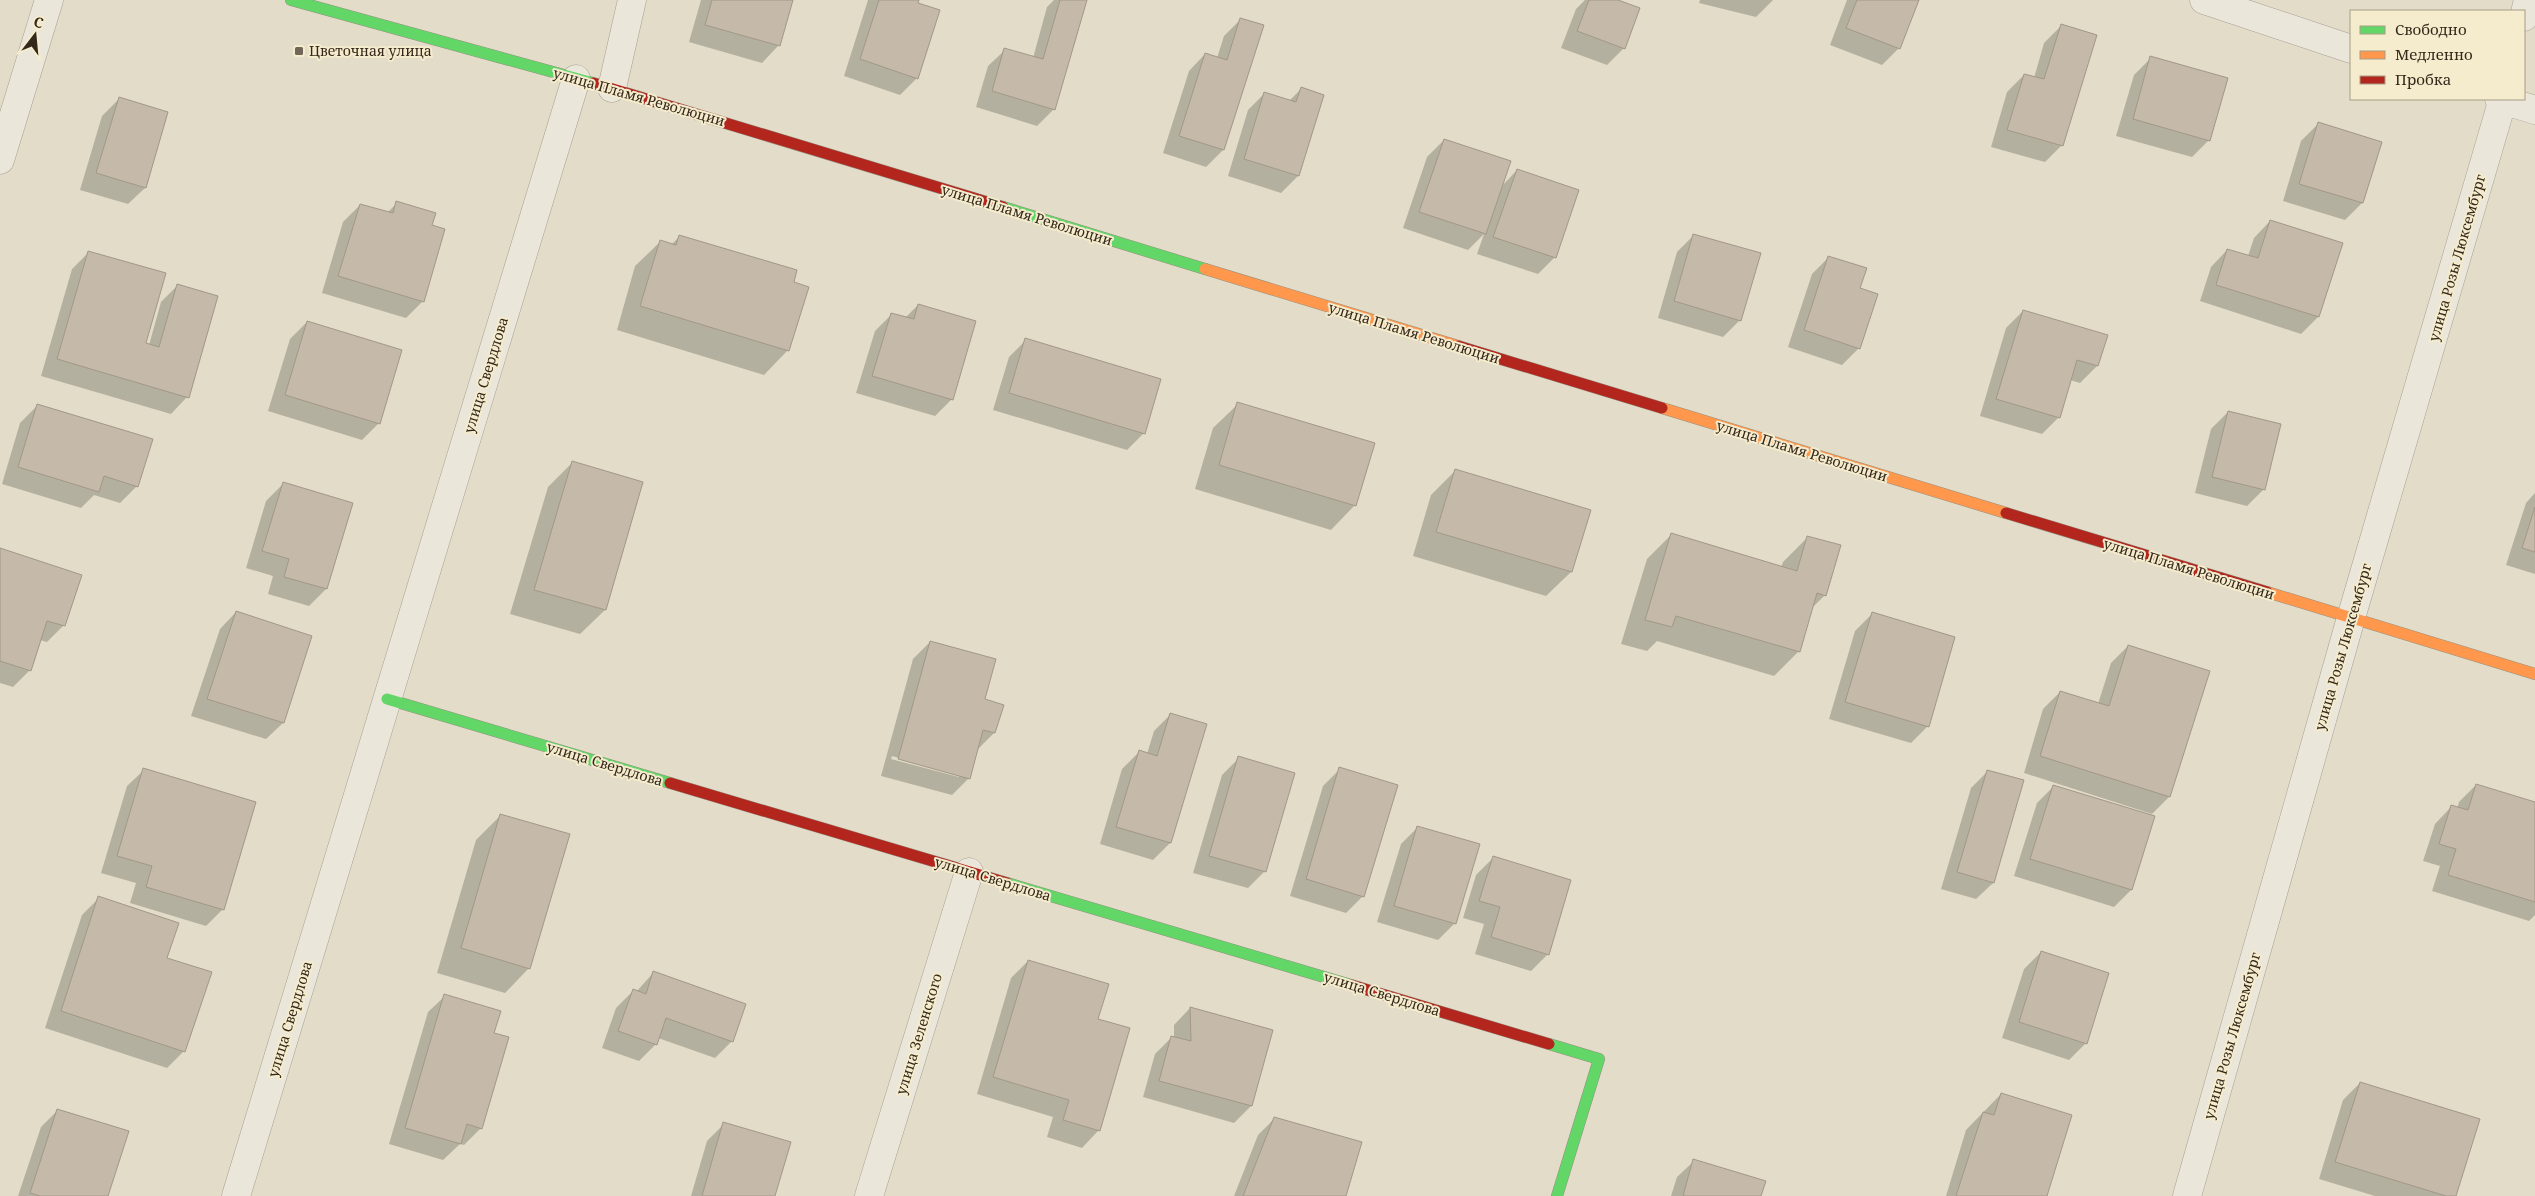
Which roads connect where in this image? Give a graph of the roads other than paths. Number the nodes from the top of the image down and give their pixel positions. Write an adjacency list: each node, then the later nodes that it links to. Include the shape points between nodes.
1 (49, 0): 13 (street)
2 (292, 0): 8 (street, улица Пламя Революции)
3 (632, 0): 9 (street)
4 (2204, 0): 7 (street)
5 (2528, 0): 6 (street)
6 (2525, 14)
7 (2350, 49)
8 (576, 78): 9 (street, улица Пламя Революции); 16 (street, улица Свердлова)
9 (612, 88): 14 (street, улица Пламя Революции)
10 (2502, 100): 14 (street, улица Розы Люксембург)
11 (2505, 100): 12 (street)
12 (2535, 110)
13 (0, 160)
14 (2351, 618): 15 (street, улица Пламя Революции); 21 (street, улица Розы Люксембург)
15 (2535, 674)
16 (387, 699): 17 (street, улица Свердлова); 18 (street, улица Свердлова)
17 (969, 872): 19 (street, улица Зеленского); 20 (street, улица Свердлова, via 1600,1059)
18 (236, 1196)
19 (869, 1196)
20 (1558, 1196)
21 (2187, 1196)

